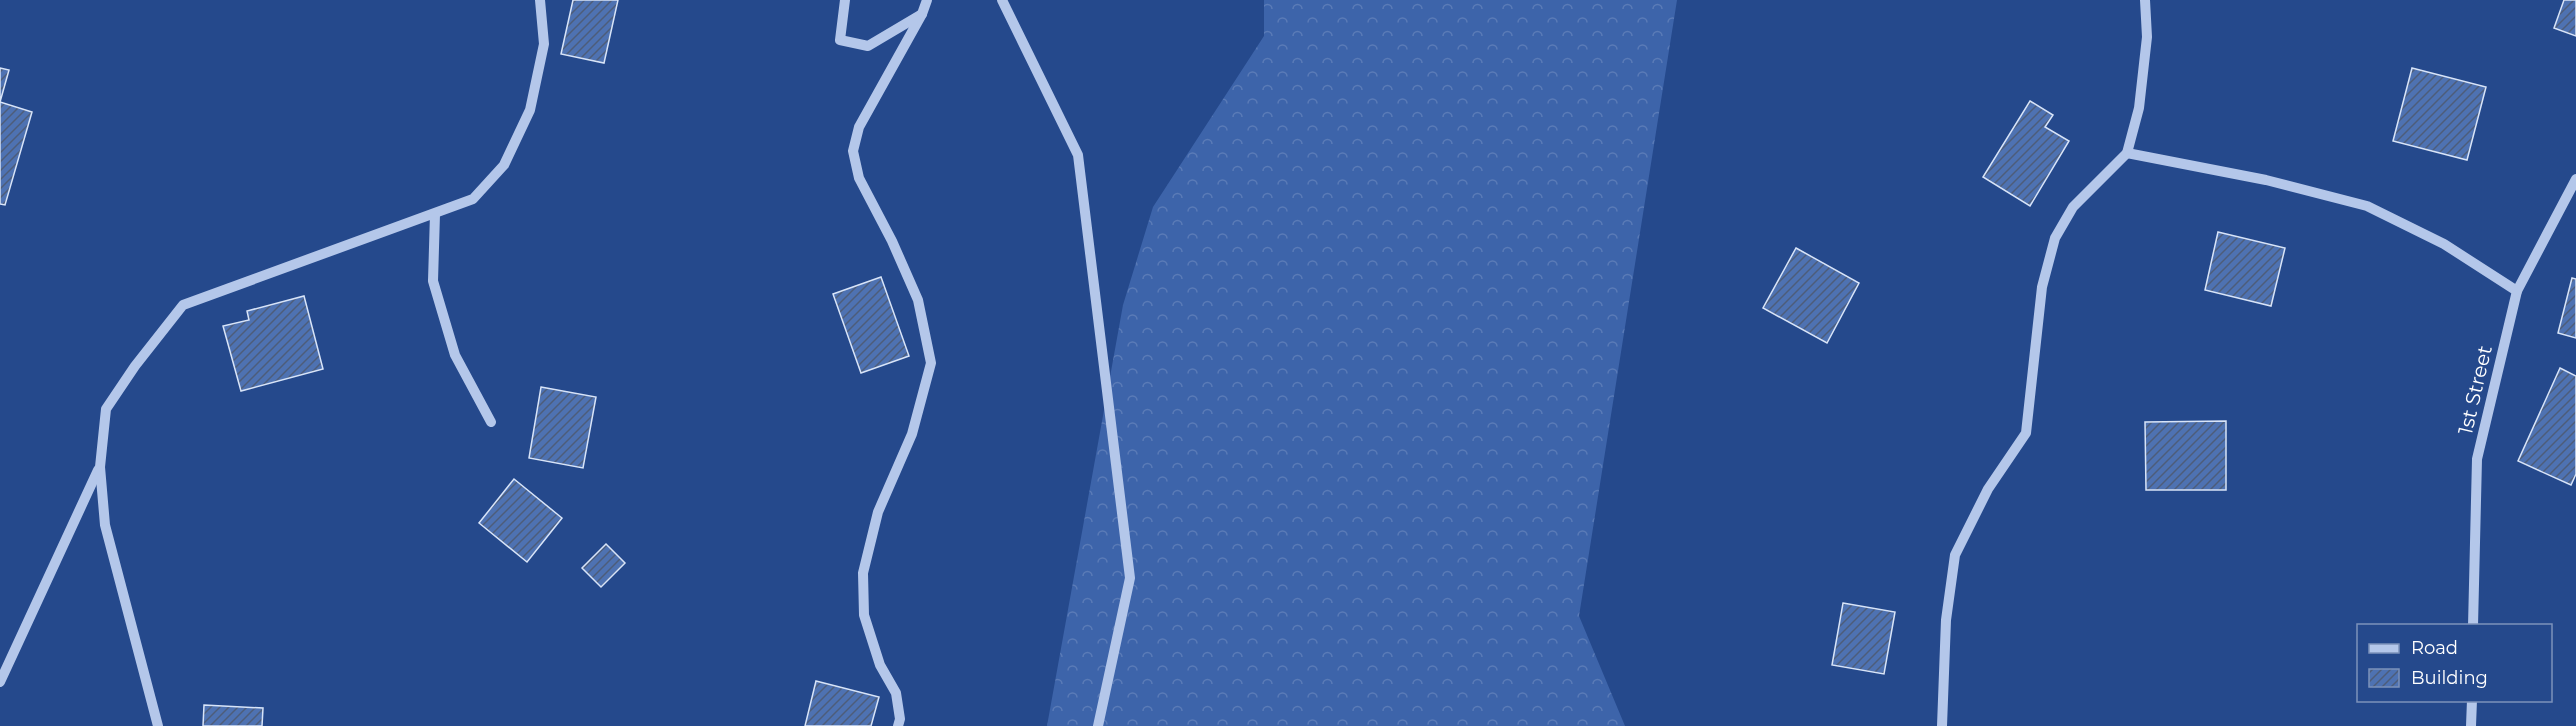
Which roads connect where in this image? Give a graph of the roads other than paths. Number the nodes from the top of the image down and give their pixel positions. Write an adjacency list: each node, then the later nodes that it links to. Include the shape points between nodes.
1 (540, 0): 9 (street, via 544,44 533,99 504,165 473,199)
2 (845, 0): 6 (street, via 840,40 868,46)
3 (927, 0): 6 (street)
4 (1002, 0): 18 (street, via 1078,155 1130,578)
5 (2145, 0): 7 (street, via 2146,37 2139,108)
6 (922, 14): 17 (street, via 859,127 853,151 859,178 918,300 931,363 912,434 878,512 863,573 864,615 880,665 896,693)
7 (2127, 153): 10 (street, via 2266,180 2367,206 2444,244); 19 (street, via 2073,207 2055,237 2042,287 2026,433 1988,489 1955,555 1946,620)
8 (2576, 179): 10 (street, 1st Street)
9 (435, 214): 11 (street, via 433,281 455,354); 12 (street, via 183,305 106,409)
10 (2517, 291): 13 (street, 1st Street, via 2477,459)
11 (491, 422)
12 (100, 467): 14 (street); 16 (street, via 105,525)
13 (2473, 624)
14 (0, 682)
15 (2472, 702): 20 (street)
16 (158, 726)
17 (898, 726)
18 (1098, 726)
19 (1942, 726)
20 (2471, 726)

